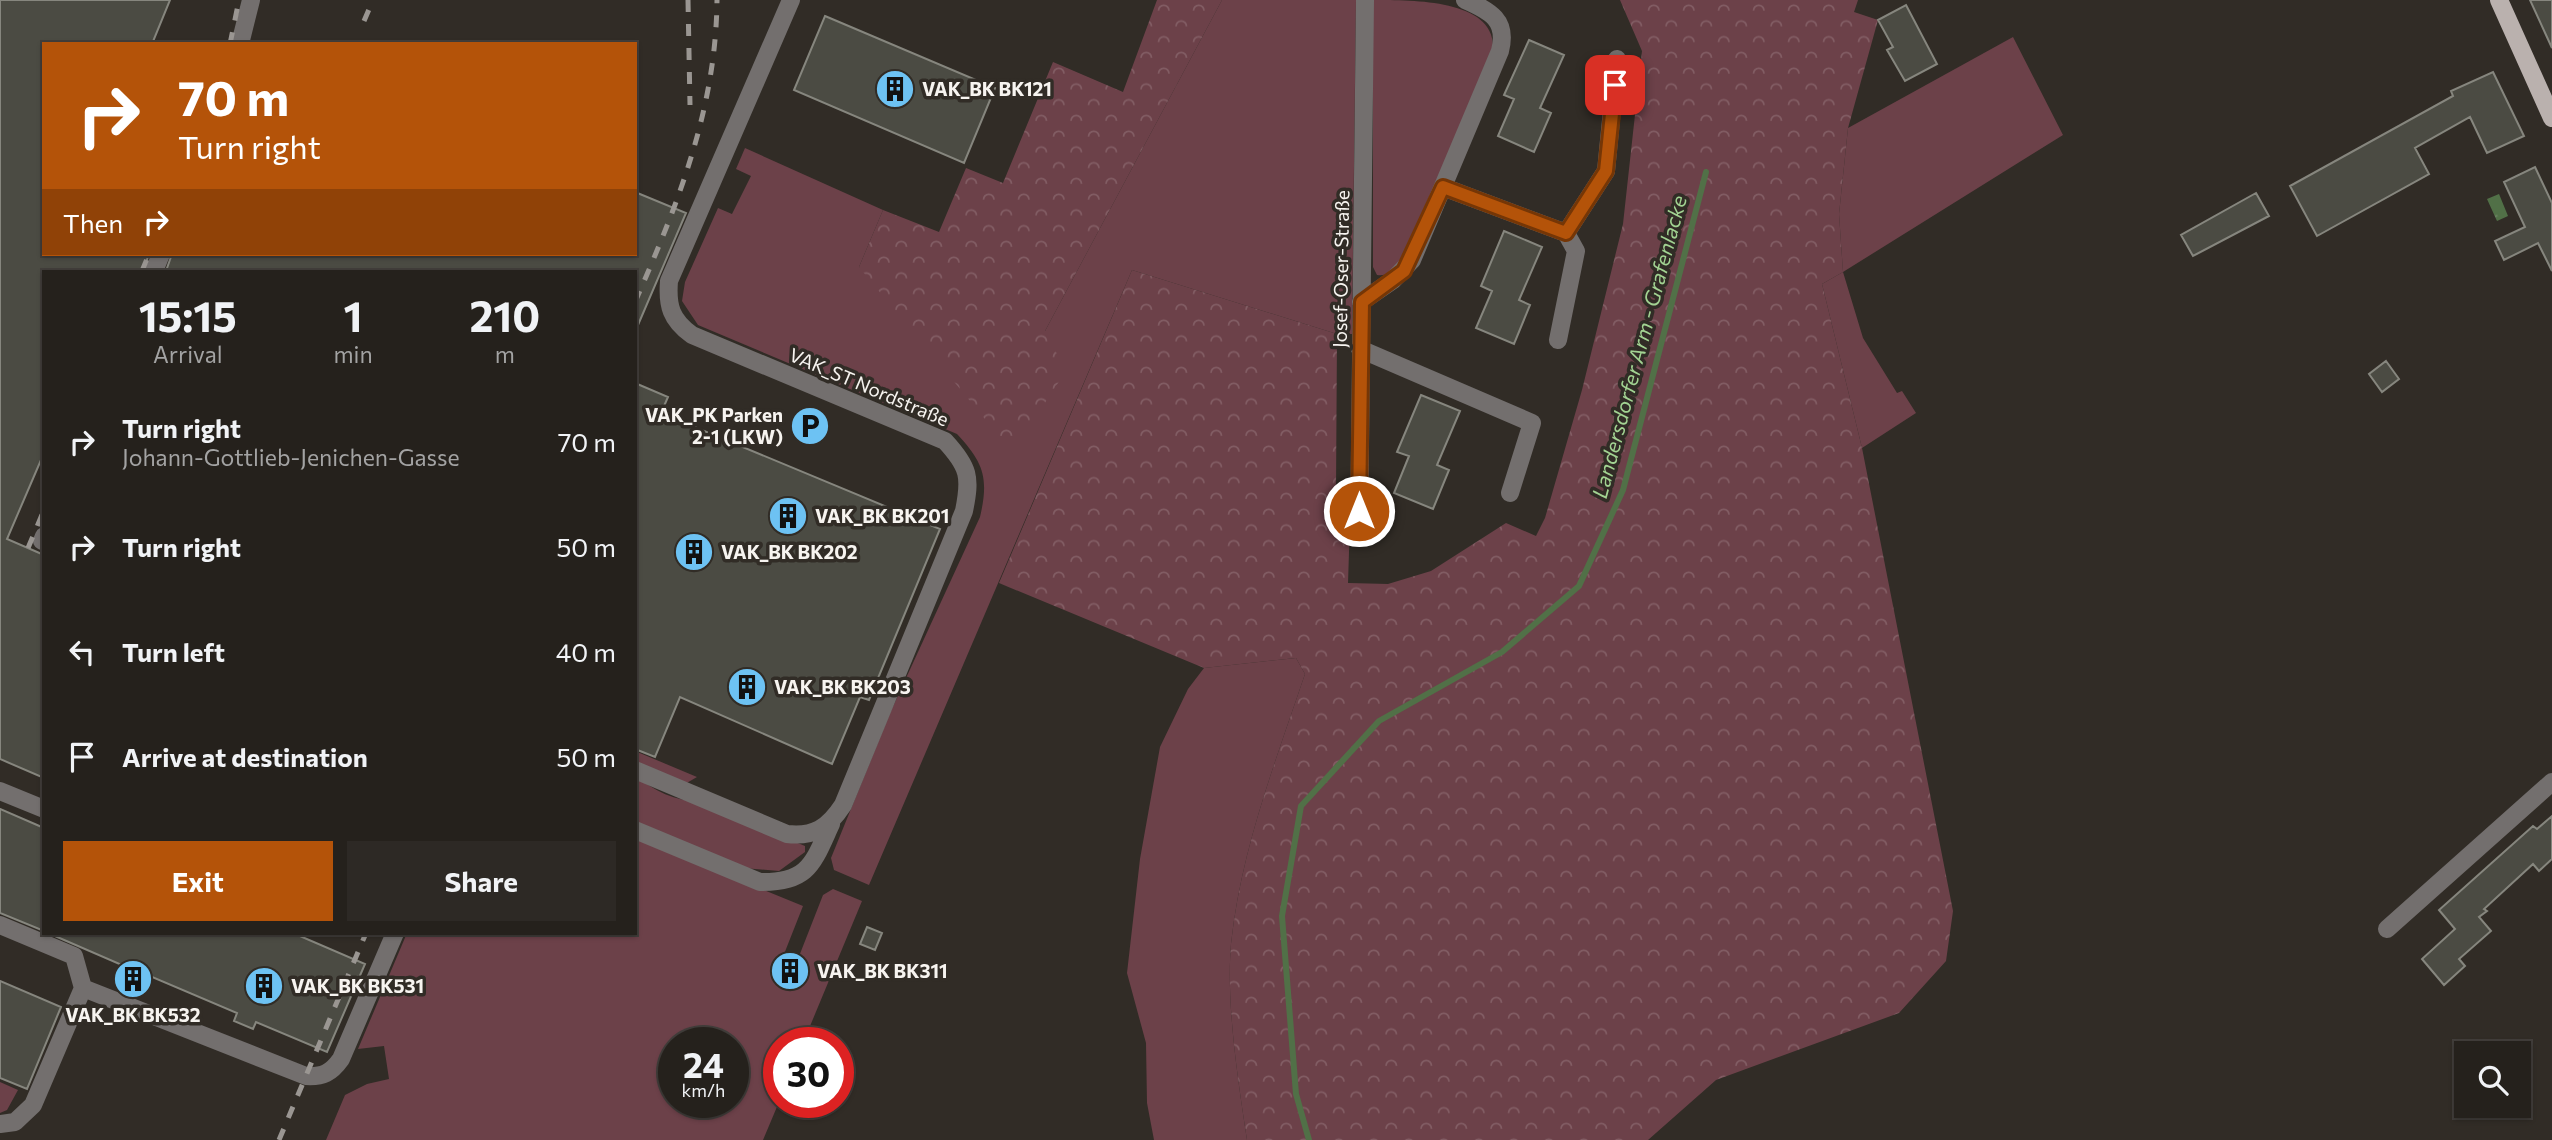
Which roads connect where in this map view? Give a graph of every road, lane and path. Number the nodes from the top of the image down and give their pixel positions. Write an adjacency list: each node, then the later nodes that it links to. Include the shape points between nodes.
1 (251, 0): 6 (street)
2 (791, 0): 20 (street, VAK_ST Nordstraße, via 669,281 667,304 677,324 692,335 945,441 963,460 970,484 964,511)
3 (1365, 0): 11 (street, Josef-Oser-Straße)
4 (1465, 0): 9 (street, via 1489,10 1499,20 1503,39)
5 (2499, 0): 8 (main road)
6 (240, 42)
7 (1617, 60): 10 (street, via 1606,171)
8 (2552, 118)
9 (1443, 187): 10 (street); 11 (street, via 1404,271)
10 (1566, 233): 12 (street, via 1576,250)
11 (1362, 302): 13 (street, Josef-Oser-Straße)
12 (1558, 340)
13 (1360, 349): 14 (street, via 1532,423); 15 (street, Josef-Oser-Straße)
14 (1510, 493)
15 (1359, 538)
16 (637, 771): 20 (street, via 787,834 804,836)
17 (2552, 782): 23 (street)
18 (0, 791): 19 (street)
19 (42, 808)
20 (833, 821): 21 (street, VAK_ST Nordstraße, via 811,866 783,883 761,882)
21 (637, 831)
22 (0, 925): 25 (street, via 74,956)
23 (2387, 929)
24 (394, 935): 25 (street, via 341,1059 321,1077 306,1076)
25 (83, 988): 26 (street, via 33,1105 15,1122)
26 (0, 1124)

